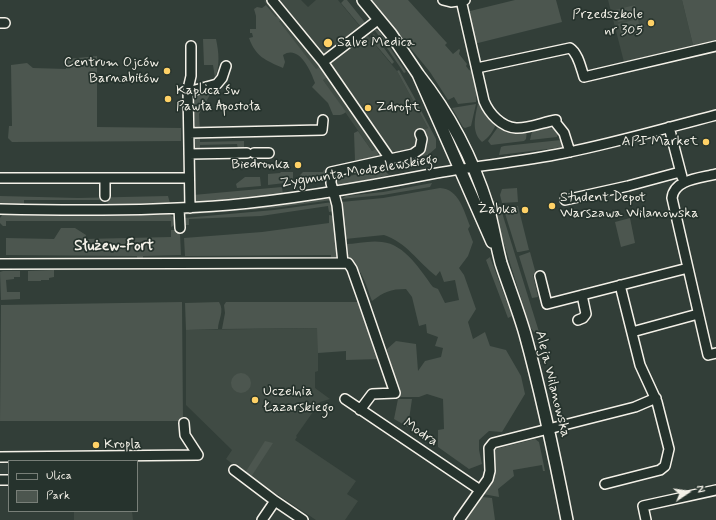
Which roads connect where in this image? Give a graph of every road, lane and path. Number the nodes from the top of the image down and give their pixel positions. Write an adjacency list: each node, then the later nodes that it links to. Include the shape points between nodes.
1 (272, 0): 8 (street)
2 (363, 0): 5 (main road, Aleja Wilanowska)
3 (443, 0): 4 (street)
4 (462, 0): 10 (street)
5 (379, 19): 8 (street); 11 (main road, Aleja Wilanowska)
6 (191, 46): 12 (street)
7 (716, 46): 10 (street, via 584,77 575,53 570,48)
8 (323, 62): 21 (street)
9 (226, 66): 12 (street, via 217,84)
10 (477, 68): 18 (street, via 486,105 500,122 515,128 556,120 564,133)
11 (418, 74): 22 (main road, Aleja Wilanowska, via 443,108); 23 (main road, Aleja Wilanowska)
12 (188, 92): 16 (street)
13 (716, 115): 15 (street, Zygmunta Modzelewskiego)
14 (323, 120): 16 (street, via 322,130)
15 (669, 127): 18 (street, Zygmunta Modzelewskiego); 24 (street)
16 (189, 133): 20 (street)
17 (420, 134): 21 (street, via 420,149 413,154)
18 (570, 152): 22 (street, Zygmunta Modzelewskiego)
19 (269, 153): 20 (street)
20 (189, 154): 28 (street)
21 (390, 159): 30 (street, via 331,172)
22 (472, 168): 23 (street, Zygmunta Modzelewskiego); 37 (main road, Aleja Wilanowska, via 487,206)
23 (460, 169): 30 (street, Zygmunta Modzelewskiego); 37 (main road, Aleja Wilanowska)
24 (680, 172): 29 (street); 32 (street)
25 (716, 174): 29 (street)
26 (0, 178): 27 (street)
27 (105, 178): 28 (street); 31 (street)
28 (189, 178): 34 (street)
29 (683, 182): 40 (street, via 672,198)
30 (334, 192): 34 (street, Zygmunta Modzelewskiego); 38 (street)
31 (105, 196)
32 (565, 200)
33 (179, 208): 34 (street, Zygmunta Modzelewskiego); 35 (street, Zygmunta Modzelewskiego); 36 (street)
34 (190, 208)
35 (0, 209)
36 (180, 228)
37 (500, 257): 52 (main road, Aleja Wilanowska, via 524,333)
38 (343, 263): 39 (street); 50 (street, via 352,269 395,393 373,393)
39 (0, 264)
40 (688, 268): 42 (street); 44 (street)
41 (540, 276): 43 (street, via 547,304)
42 (620, 285): 43 (street); 46 (street)
43 (582, 296): 45 (street, via 586,314)
44 (698, 314): 46 (street); 47 (street)
45 (578, 320)
46 (632, 332): 48 (street, via 640,365)
47 (712, 354)
48 (656, 398): 52 (street, via 635,407); 56 (street, via 669,449 665,466 660,470)
49 (345, 399): 50 (street, Modra)
50 (360, 410): 57 (street, Modra)
51 (184, 422): 54 (street, via 185,435 198,455)
52 (549, 429): 57 (street, via 493,443 489,448 488,479); 63 (main road, Aleja Wilanowska)
53 (0, 457): 54 (street)
54 (68, 459)
55 (234, 470): 59 (street)
56 (605, 484)
57 (480, 490): 62 (street)
58 (716, 490): 64 (street, via 643,506)
59 (275, 502): 60 (street); 61 (street)
60 (262, 520)
61 (303, 520)
62 (459, 520)
63 (567, 520)
64 (646, 520)

